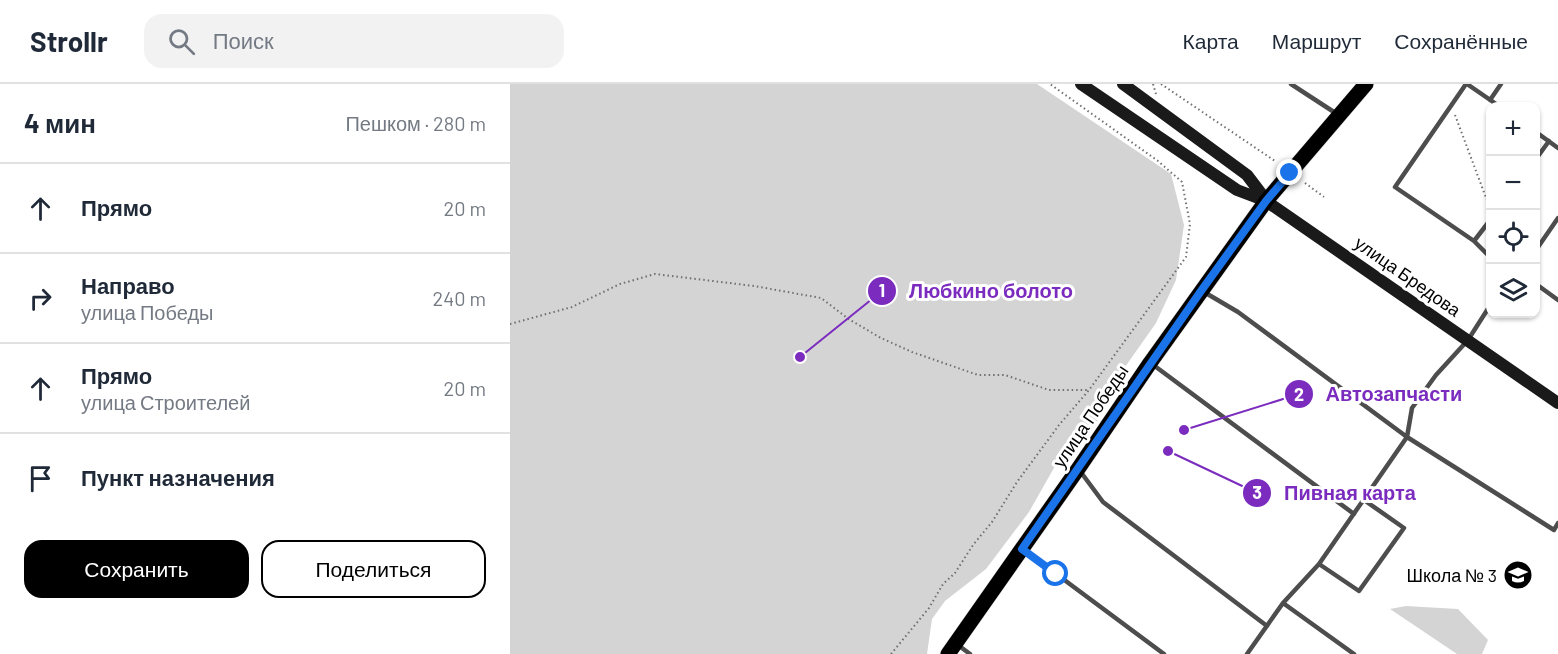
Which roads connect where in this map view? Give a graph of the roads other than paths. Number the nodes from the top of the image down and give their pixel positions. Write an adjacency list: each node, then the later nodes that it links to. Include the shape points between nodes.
1 (1081, 84): 14 (main road, via 1237,190)
2 (1123, 84): 14 (main road, via 1246,175)
3 (1291, 84): 9 (lane)
4 (1366, 84): 9 (main road, улица Победы)
5 (1467, 84): 7 (lane); 17 (lane, via 1395,187)
6 (1502, 84): 7 (lane)
7 (1490, 100): 8 (lane)
8 (1493, 102)
9 (1339, 116): 14 (main road, улица Победы)
10 (1540, 135): 11 (lane)
11 (1549, 141): 12 (lane); 13 (lane)
12 (1558, 148)
13 (1538, 156)
14 (1266, 201): 21 (main road, улица Победы); 24 (main road, улица Бредова)
15 (1558, 218): 18 (lane)
16 (1486, 225): 17 (lane)
17 (1474, 241): 19 (lane)
18 (1540, 244)
19 (1486, 253)
20 (1540, 287): 22 (lane)
21 (1201, 291): 25 (main road, улица Победы); 27 (lane, via 1238,312)
22 (1558, 300)
23 (1486, 312): 24 (lane)
24 (1468, 340): 26 (main road, улица Бредова); 27 (lane, via 1412,408)
25 (1150, 363): 28 (main road, улица Победы); 30 (lane)
26 (1558, 403)
27 (1407, 437): 29 (lane); 31 (lane, via 1554,530)
28 (1078, 469): 32 (main road, улица Победы); 35 (lane, via 1103,502)
29 (1364, 500): 30 (lane); 33 (lane, via 1404,528 1359,591)
30 (1354, 514): 33 (lane)
31 (1558, 524)
32 (1022, 549): 36 (main road, улица Победы); 38 (lane)
33 (1319, 564): 34 (lane)
34 (1283, 603): 35 (lane); 40 (lane)
35 (1266, 626): 39 (lane)
36 (952, 648): 37 (lane)
37 (970, 654)
38 (1164, 654)
39 (1247, 654)
40 (1354, 654)

